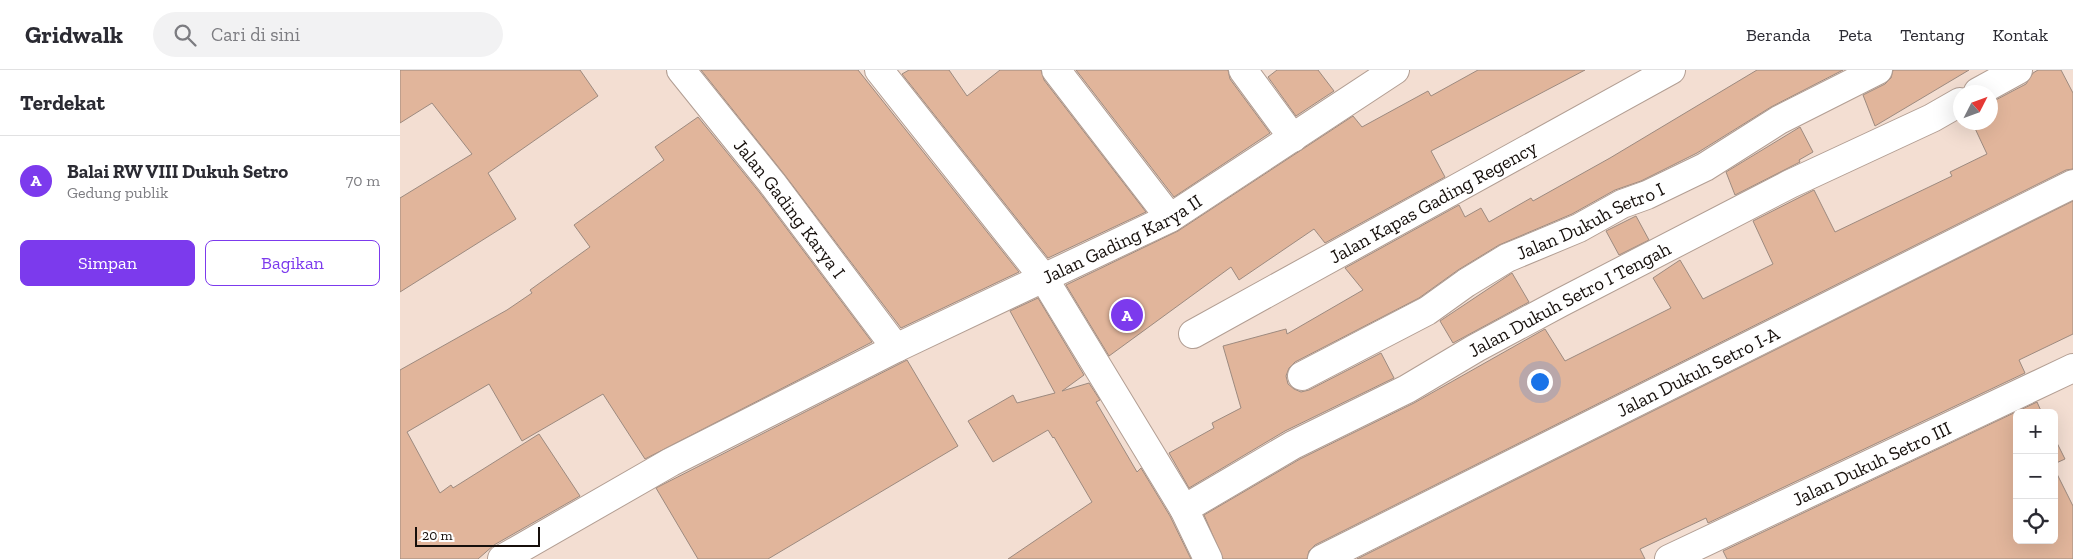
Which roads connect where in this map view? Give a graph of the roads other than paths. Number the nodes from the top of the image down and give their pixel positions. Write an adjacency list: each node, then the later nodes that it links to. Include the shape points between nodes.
1 (682, 70): 16 (street, Jalan Gading Karya I)
2 (879, 70): 14 (street, Jalan Gading Karya II)
3 (1056, 70): 13 (street)
4 (1243, 70): 11 (street)
5 (1395, 70): 11 (street, Jalan Gading Karya II)
6 (1671, 70): 15 (street, Jalan Kapas Gading Regency)
7 (1878, 70): 18 (street, Jalan Dukuh Setro I, via 1779,120 1705,167 1622,204 1579,228 1507,258 1427,311)
8 (2018, 70): 9 (street)
9 (1991, 85)
10 (1953, 106): 19 (street, Jalan Dukuh Setro I Tengah, via 1790,184 1560,303 1407,389 1293,445)
11 (1293, 138): 13 (street, Jalan Gading Karya II)
12 (2073, 184): 22 (street, Jalan Dukuh Setro I-A)
13 (1170, 218): 14 (street, Jalan Gading Karya II)
14 (1042, 277): 16 (street); 19 (street)
15 (1193, 334)
16 (896, 348): 20 (street, via 670,462)
17 (2073, 368): 23 (street, Jalan Dukuh Setro III)
18 (1302, 376)
19 (1184, 510): 21 (street)
20 (502, 559)
21 (1208, 559)
22 (1322, 559)
23 (1669, 559)

